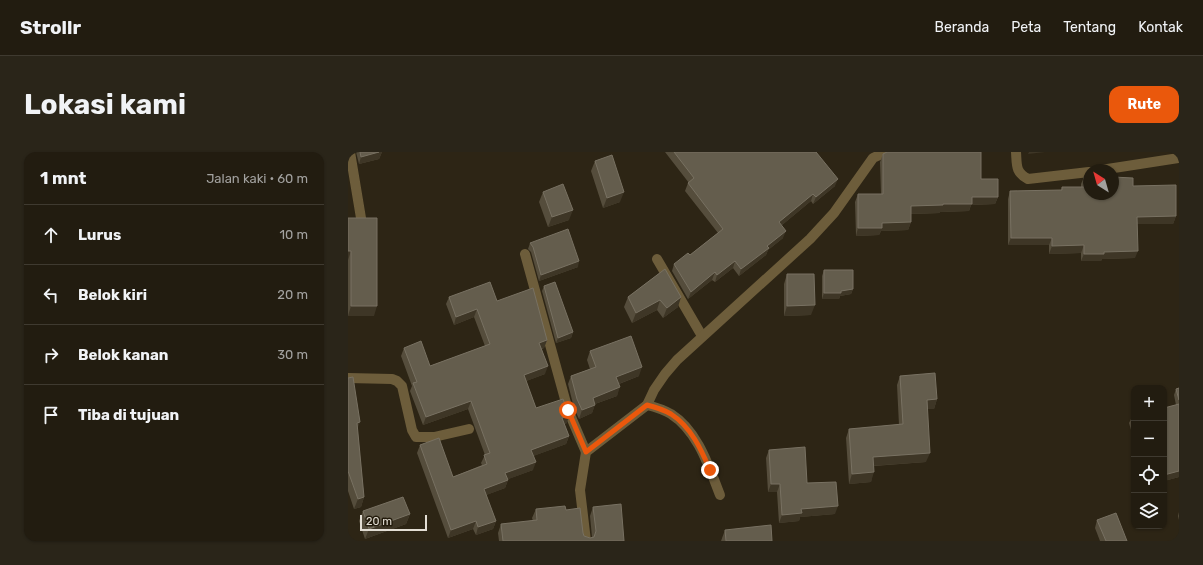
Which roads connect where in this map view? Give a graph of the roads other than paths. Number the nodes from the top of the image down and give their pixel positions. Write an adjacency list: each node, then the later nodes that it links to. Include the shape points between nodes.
1 (350, 152): 8 (street)
2 (886, 152): 4 (street)
3 (1016, 152): 7 (street, via 1018,172 1028,179)
4 (870, 155): 11 (street, via 834,213 810,239)
5 (1179, 158): 6 (street)
6 (1119, 167)
7 (1083, 173)
8 (361, 218)
9 (525, 254): 15 (street, via 568,410)
10 (657, 259): 11 (street)
11 (702, 336): 13 (street, via 664,374)
12 (348, 378): 14 (street, via 397,381 402,386 412,430 416,437 434,437)
13 (647, 405): 15 (street); 16 (street, via 670,413 690,432 700,447)
14 (469, 429)
15 (586, 452): 17 (street, via 580,490)
16 (720, 495)
17 (586, 541)

